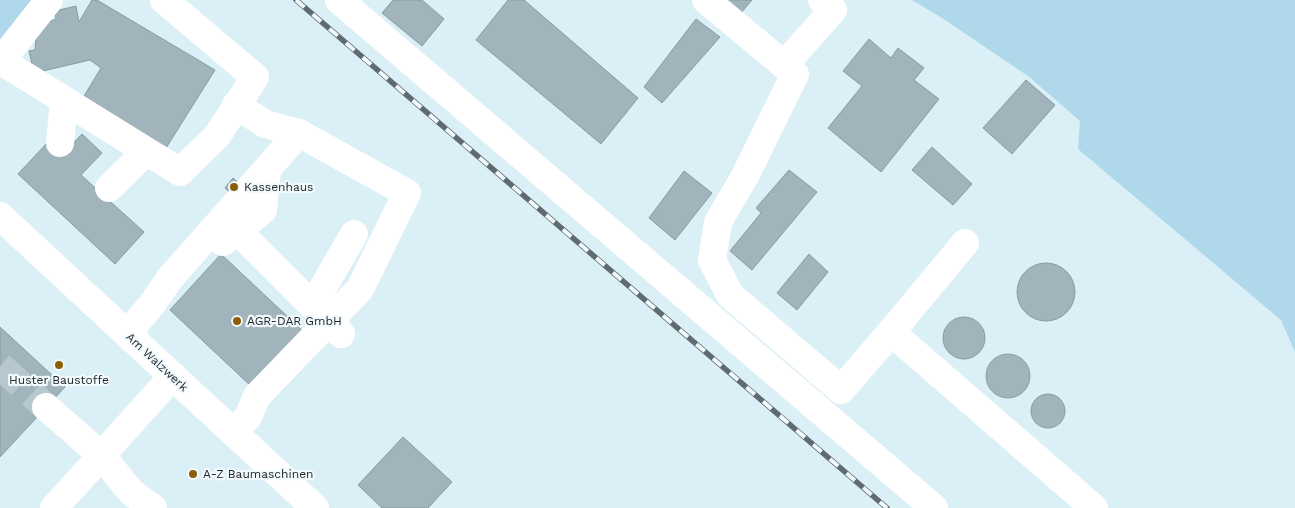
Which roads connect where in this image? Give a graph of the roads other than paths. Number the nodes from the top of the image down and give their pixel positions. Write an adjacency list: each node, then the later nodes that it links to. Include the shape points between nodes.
1 (49, 0): 6 (street)
2 (164, 0): 9 (street, via 254,77)
3 (706, 0): 7 (street)
4 (822, 0): 7 (street, via 833,10)
5 (356, 5): 30 (street)
6 (0, 61): 8 (street)
7 (784, 65): 21 (street, via 795,74 745,176 718,222 712,260 730,295 841,390)
8 (64, 101): 11 (street); 12 (street)
9 (236, 105): 10 (street, via 265,124); 12 (street, via 217,136 180,172)
10 (299, 133): 13 (street); 20 (street, via 407,193 360,289)
11 (60, 143)
12 (146, 152): 14 (street)
13 (267, 169): 16 (street, via 263,210); 19 (street, via 170,278)
14 (109, 188)
15 (0, 216): 22 (street, Am Walzwerk)
16 (237, 232): 19 (street, via 217,247 177,290); 20 (street, via 266,273)
17 (354, 234): 20 (street)
18 (965, 243): 21 (street)
19 (153, 304): 22 (street)
20 (326, 323): 25 (street, via 256,396)
21 (891, 332): 31 (street)
22 (127, 334): 23 (street, Am Walzwerk)
23 (174, 376): 25 (street, Am Walzwerk); 26 (street)
24 (46, 407): 26 (street)
25 (241, 425): 29 (street, Am Walzwerk)
26 (102, 456): 27 (street); 28 (street, via 131,492)
27 (54, 508)
28 (153, 508)
29 (315, 508)
30 (934, 508)
31 (1094, 508)

